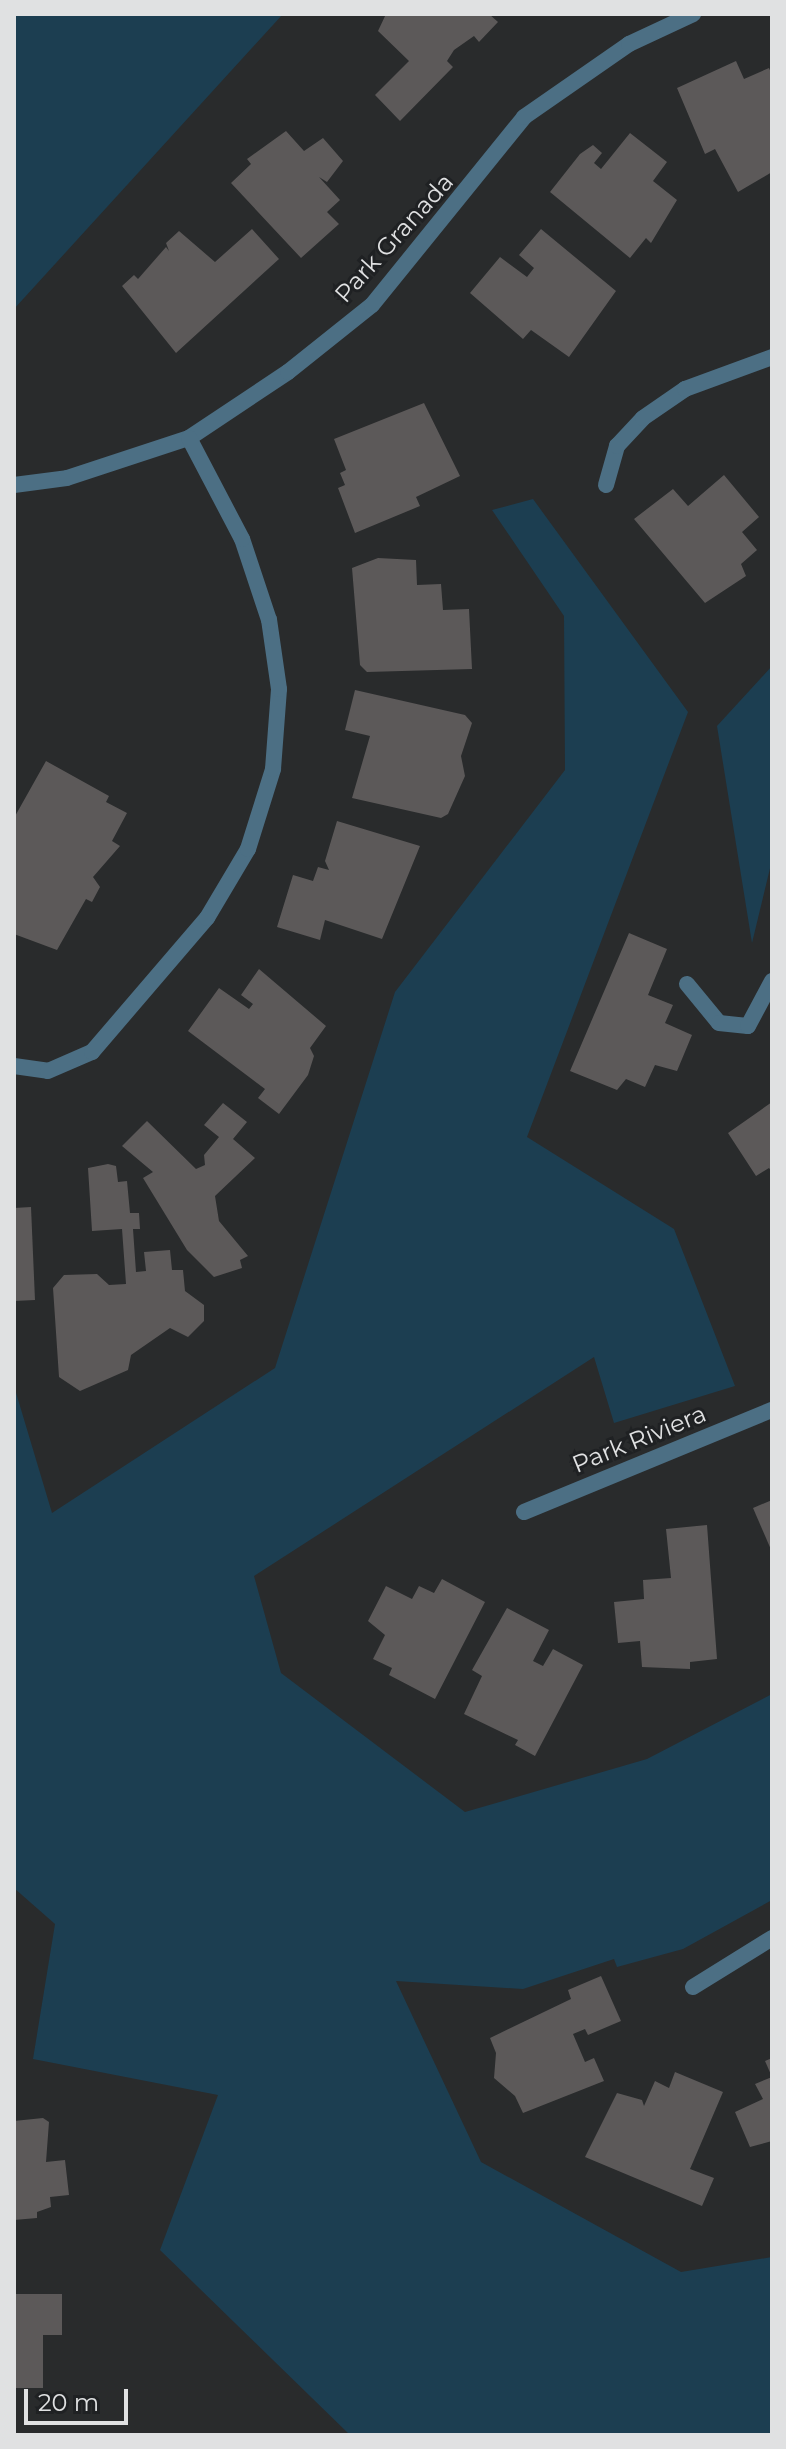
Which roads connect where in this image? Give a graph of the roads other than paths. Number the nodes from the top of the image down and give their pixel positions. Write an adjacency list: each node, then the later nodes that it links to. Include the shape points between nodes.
1 (693, 14): 3 (street, Park Granada, via 629,44 524,117 372,305)
2 (772, 357): 5 (street, via 685,389 643,418 617,446)
3 (189, 438): 4 (street, Park Granada, via 67,478); 8 (street, via 242,539 269,620 279,689 273,769 248,849 207,918 92,1052 48,1071)
4 (14, 485)
5 (606, 485)
6 (772, 981): 7 (street, via 748,1026 719,1023)
7 (687, 984)
8 (14, 1066)
9 (772, 1410): 10 (street, Park Riviera)
10 (524, 1512)
11 (772, 1938): 12 (street)
12 (693, 1987)

